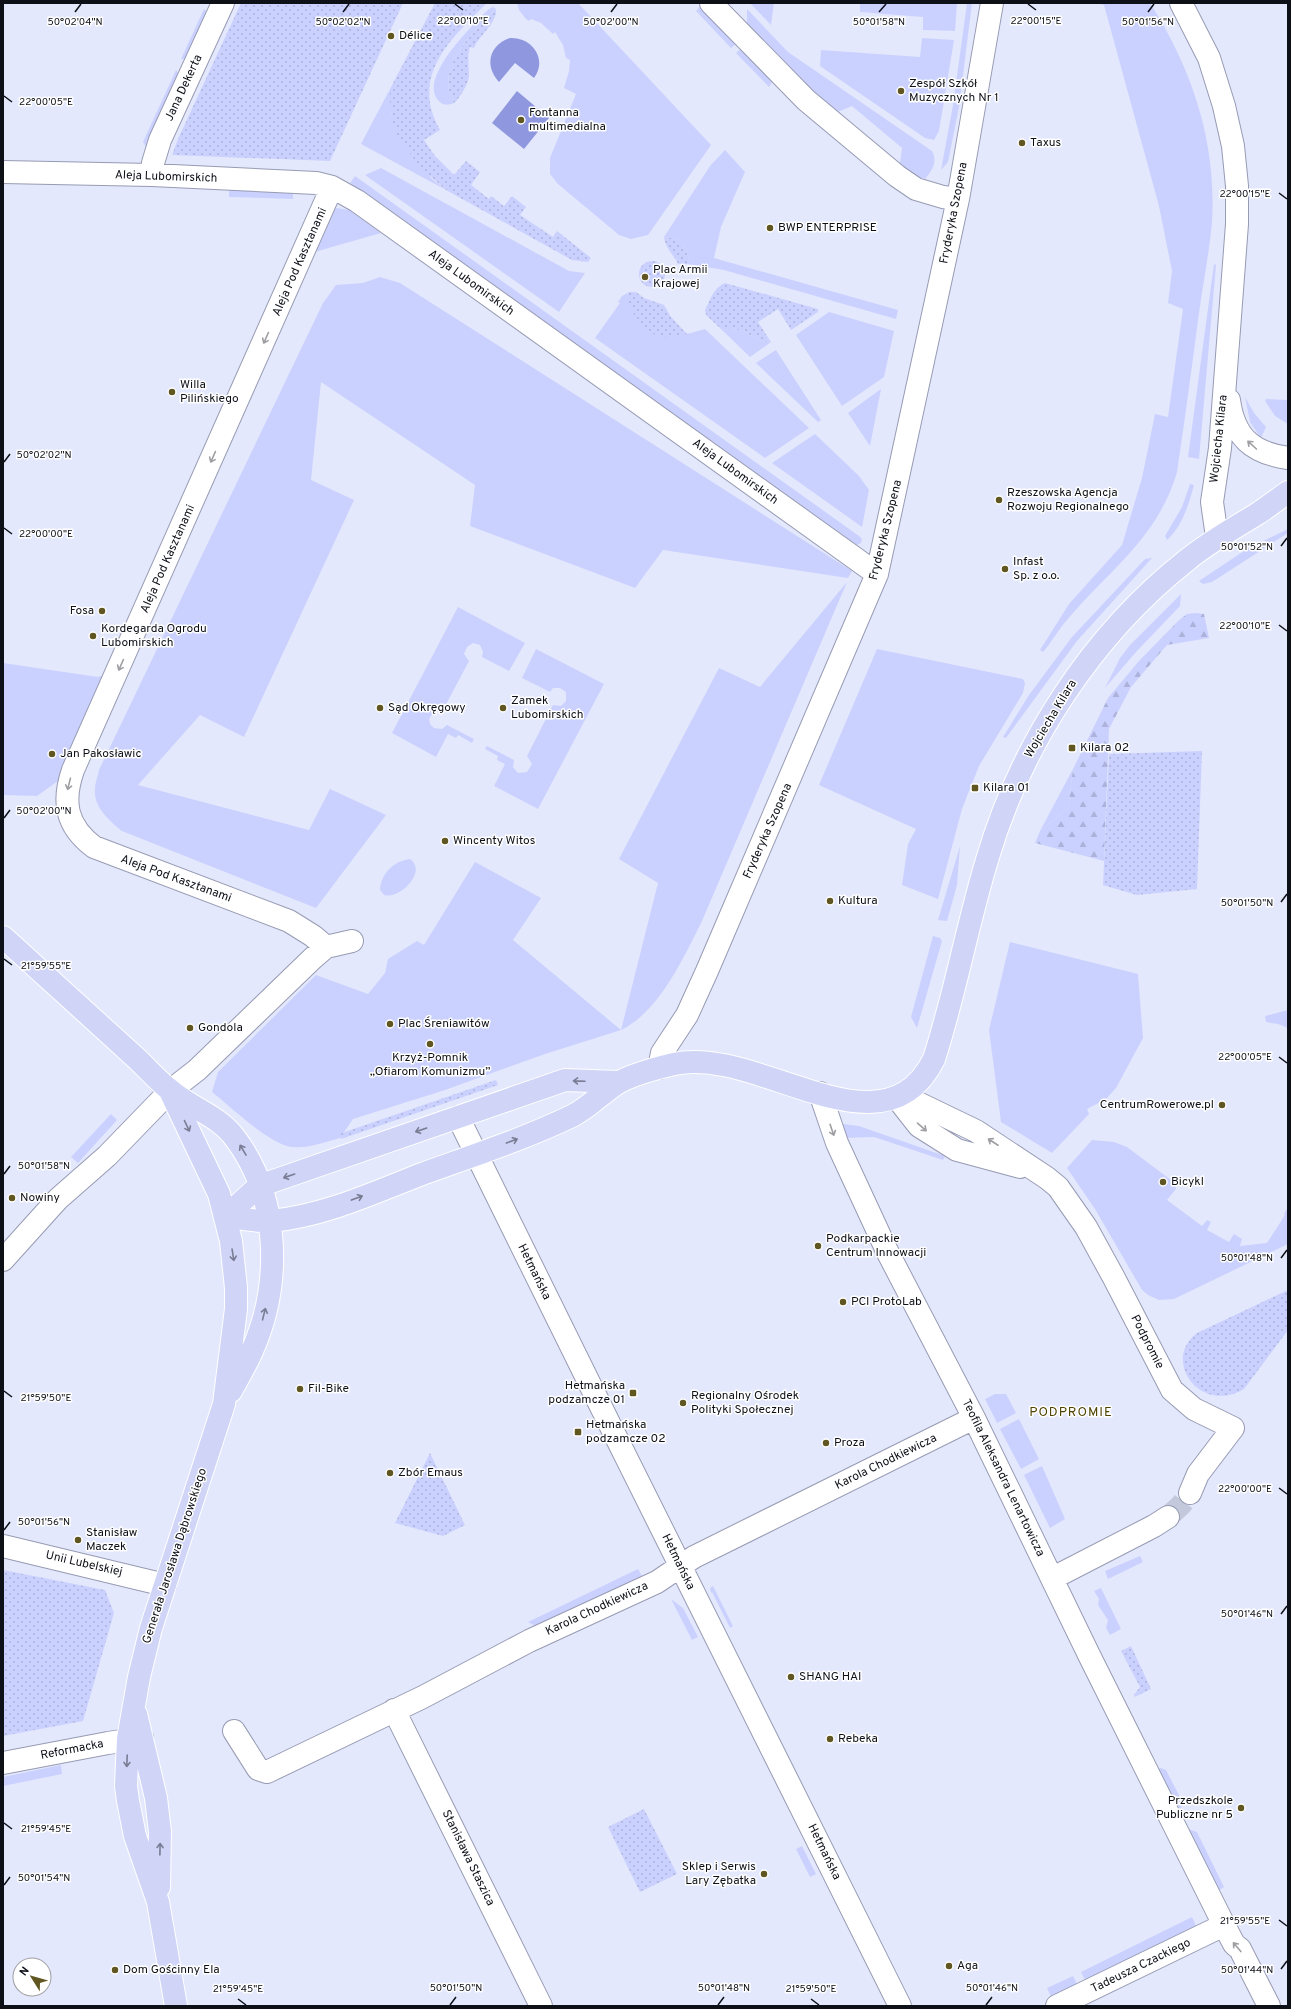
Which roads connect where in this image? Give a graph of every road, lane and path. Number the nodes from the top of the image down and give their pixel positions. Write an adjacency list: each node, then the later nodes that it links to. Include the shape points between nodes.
1 (224, 3): 6 (street, Jana Dekerta, via 160,140)
2 (711, 3): 8 (street, via 806,100 897,176 916,189)
3 (992, 3): 8 (street, Fryderyka Szopena)
4 (1181, 3): 9 (street, Wojciecha Kilara, via 1209,58 1233,146 1237,224)
5 (3, 172): 6 (street, Aleja Lubomirskich)
6 (152, 175): 7 (street, Aleja Lubomirskich, via 316,183)
7 (332, 187): 15 (street, Aleja Lubomirskich, via 358,201); 18 (street, Aleja Pod Kasztanami, one-way to 18, via 72,770 67,786 66,803 76,829 84,840 94,847 289,921 313,936)
8 (958, 199): 15 (street, Fryderyka Szopena)
9 (1225, 371): 10 (street, Wojciecha Kilara, one-way to 9, via 1255,449 1244,437 1231,416); 14 (street, Wojciecha Kilara, via 1220,448 1212,502)
10 (1288, 458)
11 (1288, 492): 13 (main road)
12 (1288, 508): 13 (main road)
13 (1258, 514): 14 (main road)
14 (1218, 537): 23 (main road, Wojciecha Kilara, via 1172,572 1123,621 1075,679 1042,730 1009,799 987,858 934,1059 920,1083)
15 (877, 574): 19 (street, Fryderyka Szopena, via 708,971 687,1015 662,1053)
16 (3, 937): 21 (main road)
17 (352, 941): 18 (street)
18 (326, 948): 21 (street, via 197,1070)
19 (659, 1068): 20 (main road); 22 (main road, via 700,1062 739,1068)
20 (618, 1082): 24 (main road, one-way to 24, via 565,1080); 25 (main road, one-way to 20, via 574,1115)
21 (170, 1091): 26 (main road, Generała Jarosława Dąbrowskiego, one-way to 21, via 251,1164 235,1137 211,1114); 27 (main road, Generała Jarosława Dąbrowskiego, one-way to 27, via 213,1179); 28 (street, via 107,1156 58,1199)
22 (820, 1094): 23 (main road, Podpromie, via 871,1104); 30 (street, Teofila Aleksandra Lenartowicza, one-way to 30, via 837,1143 887,1251)
23 (897, 1098): 31 (street, Podpromie, via 918,1103 976,1131 1058,1187 1086,1227 1172,1390 1194,1409 1233,1428 1198,1474)
24 (458, 1117): 25 (street, Hetmańska); 26 (main road, one-way to 26)
25 (476, 1154): 26 (main road, one-way to 25, via 321,1212); 34 (street, Hetmańska)
26 (265, 1204): 27 (main road); 27 (main road); 29 (main road, Generała Jarosława Dąbrowskiego, one-way to 26, via 252,1351 270,1287 272,1261)
27 (225, 1217): 29 (main road, Generała Jarosława Dąbrowskiego, one-way to 29, via 234,1258 236,1309)
28 (3, 1260)
29 (224, 1404): 36 (main road, Generała Jarosława Dąbrowskiego)
30 (974, 1418): 34 (street, Karola Chodkiewicza); 35 (street, Teofila Aleksandra Lenartowicza)
31 (1190, 1493)
32 (1168, 1517): 35 (street)
33 (3, 1546): 36 (street, Unii Lubelskiej)
34 (680, 1566): 37 (street, Karola Chodkiewicza, via 656,1582 529,1641 423,1698); 44 (street, Hetmańska)
35 (1053, 1578): 41 (street, Teofila Aleksandra Lenartowicza, via 1090,1658)
36 (165, 1585): 39 (main road, Generała Jarosława Dąbrowskiego, via 139,1677 134,1709)
37 (394, 1710): 38 (street, Karola Chodkiewicza, via 267,1772 258,1769); 43 (street, Stanisława Staszica)
38 (234, 1731)
39 (135, 1739): 40 (street, Reformacka); 42 (main road, Generała Jarosława Dąbrowskiego, via 156,1798 160,1832 158,1902)
40 (3, 1763)
41 (1224, 1925): 45 (street, Tadeusza Czackiego); 46 (street, Teofila Aleksandra Lenartowicza, one-way to 41, via 1240,1949 1234,1944)
42 (176, 2006)
43 (541, 2006)
44 (900, 2006)
45 (1058, 2006)
46 (1269, 2006)

